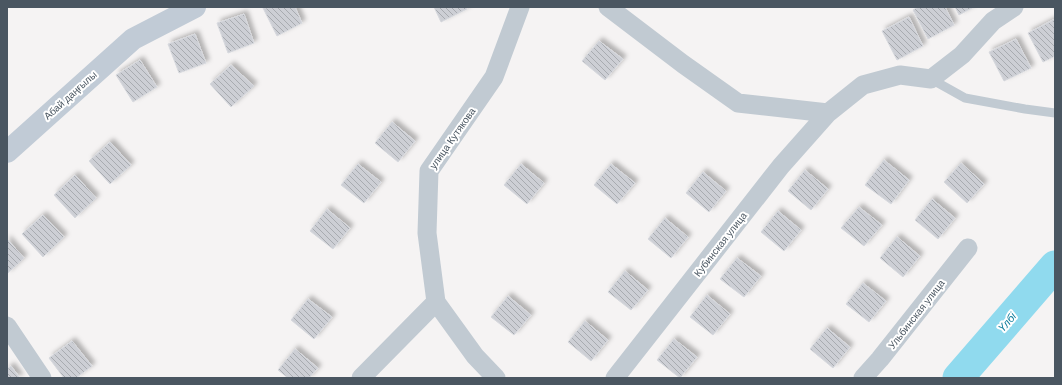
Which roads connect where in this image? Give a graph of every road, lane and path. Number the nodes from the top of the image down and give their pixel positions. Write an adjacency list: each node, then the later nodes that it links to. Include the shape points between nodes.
1 (195, 7): 8 (main road, Абай даңғылы, via 132,38)
2 (520, 7): 10 (street, улица Кутякова, via 494,77 429,172 427,233)
3 (608, 7): 6 (street, via 738,103)
4 (1014, 7): 5 (street, via 994,21 962,55)
5 (931, 79): 6 (street, Кубинская улица, via 900,75 863,85); 7 (lane, via 966,98 1025,110)
6 (828, 113): 15 (street, Кубинская улица, via 781,166)
7 (1055, 113)
8 (7, 152)
9 (968, 248): 16 (street, Ульбинская улица)
10 (436, 302): 13 (street); 14 (street, улица Кутякова, via 475,356)
11 (7, 326): 12 (street)
12 (42, 378)
13 (361, 378)
14 (496, 378)
15 (615, 378)
16 (863, 378)

